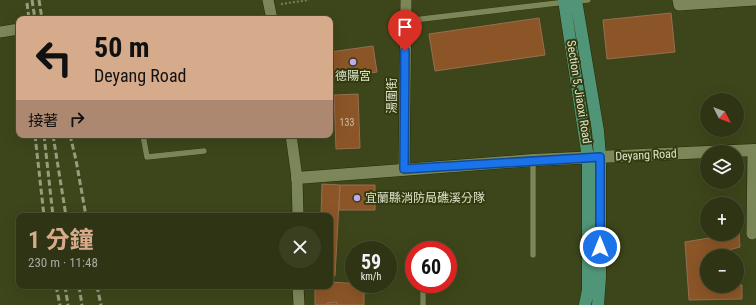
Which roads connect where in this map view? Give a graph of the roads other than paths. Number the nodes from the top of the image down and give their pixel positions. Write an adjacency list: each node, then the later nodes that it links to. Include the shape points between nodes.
1 (406, 0): 8 (street, 湯圍街)
2 (580, 0): 5 (lane); 17 (main road, Section 5, Jiaoxi Road, via 598,131)
3 (678, 0): 4 (street, via 679,5)
4 (755, 0)
5 (564, 1): 8 (lane); 17 (main road, Section 5, Jiaoxi Road)
6 (269, 2): 7 (street)
7 (271, 16)
8 (405, 21): 19 (street, 湯圍街)
9 (16, 29): 10 (street)
10 (0, 32)
11 (144, 138): 15 (lane, via 148,157)
12 (291, 138): 20 (street)
13 (744, 150): 14 (street, Deyang Road)
14 (755, 150): 22 (street)
15 (204, 151)
16 (700, 152): 17 (street, Deyang Road)
17 (594, 158): 18 (street, Deyang Road); 28 (main road, Section 5, Jiaoxi Road, via 588,290); 29 (main road, Section 5, Jiaoxi Road, via 600,277)
18 (533, 160): 19 (street, Deyang Road); 23 (lane)
19 (404, 169): 20 (street, Deyang Road)
20 (297, 178): 21 (street)
21 (298, 213)
22 (752, 234)
23 (533, 256)
24 (298, 289): 26 (street)
25 (423, 293): 27 (lane)
26 (298, 305)
27 (423, 305)
28 (585, 305)
29 (598, 305)

